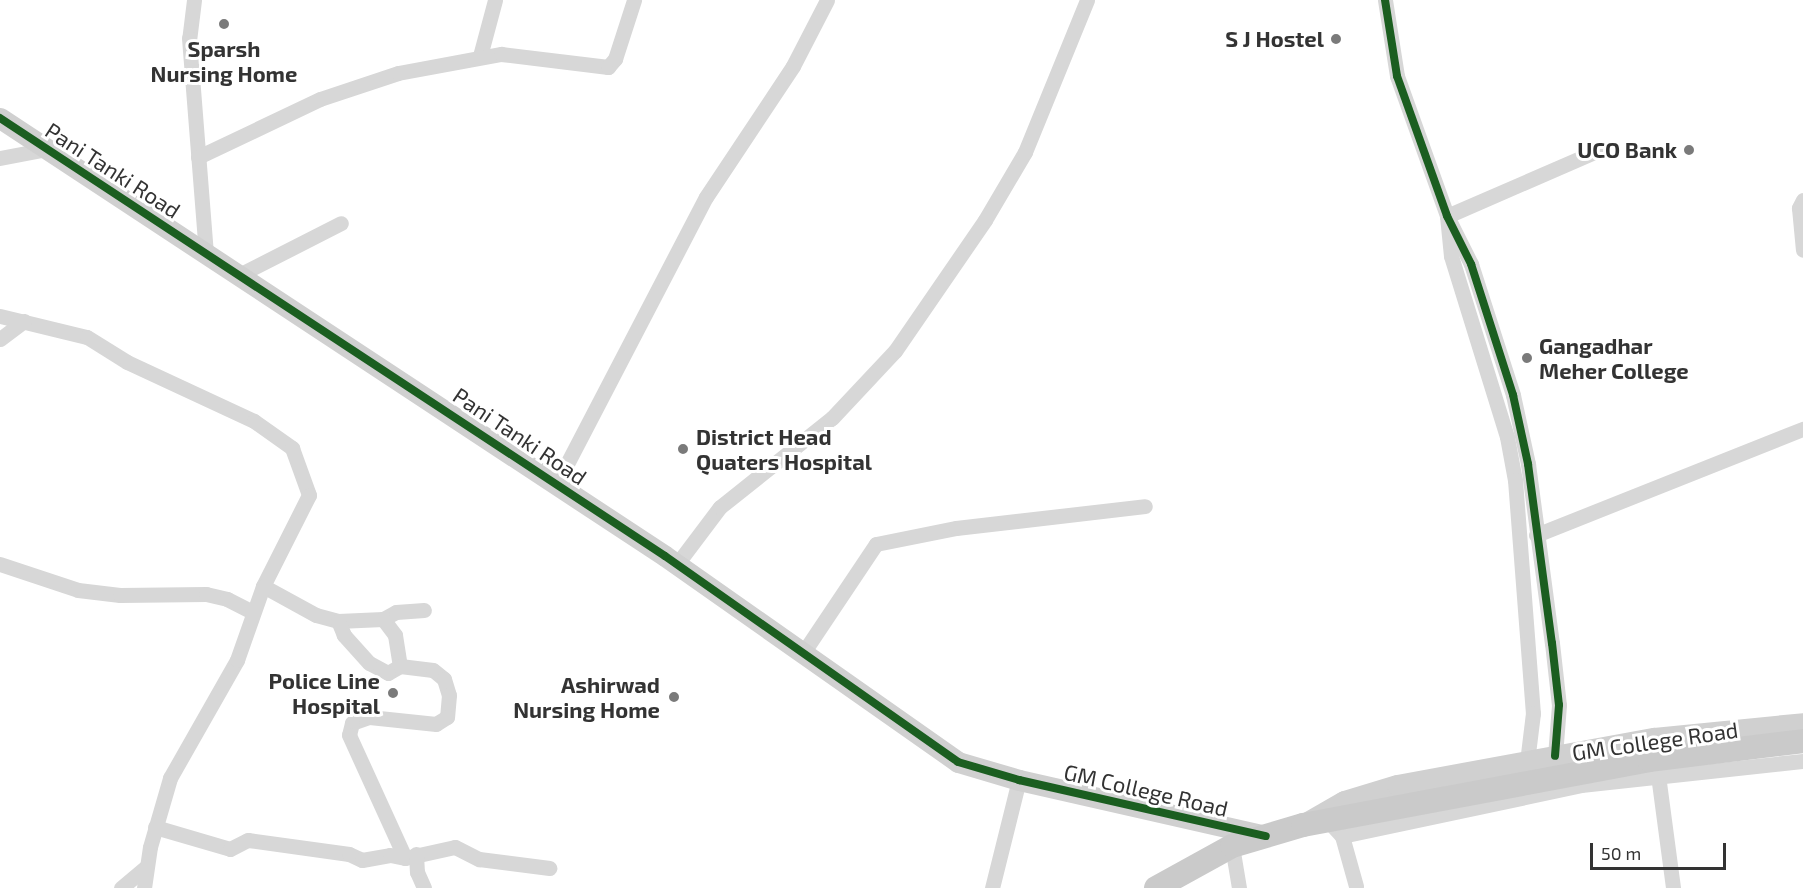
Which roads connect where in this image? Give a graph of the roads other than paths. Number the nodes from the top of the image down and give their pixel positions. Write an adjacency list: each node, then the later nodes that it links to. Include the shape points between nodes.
1 (194, 0): 11 (street, via 189,38)
2 (495, 0): 7 (street)
3 (634, 0): 7 (street, via 615,59 608,67 501,54)
4 (827, 0): 23 (street, via 793,66 706,196)
5 (1087, 0): 27 (street, via 1025,153 985,220 895,351 832,418 720,507)
6 (1385, 0): 14 (street, via 1397,76)
7 (480, 56): 11 (street, via 398,73 320,99)
8 (0, 118): 9 (street, Pani Tanki Road)
9 (47, 148): 12 (street); 17 (street, Pani Tanki Road)
10 (1599, 150): 14 (street)
11 (198, 157): 17 (street)
12 (0, 158)
13 (1803, 200): 16 (street, via 1799,208)
14 (1447, 216): 25 (street, via 1471,264 1510,384 1528,464); 39 (street, via 1451,256 1504,426 1515,480 1533,713)
15 (341, 223): 18 (street)
16 (1803, 250)
17 (206, 252): 18 (street, Pani Tanki Road)
18 (241, 274): 23 (street, Pani Tanki Road)
19 (0, 316): 20 (street)
20 (24, 321): 21 (street); 28 (street, via 87,337 128,362 254,421 292,448 309,495)
21 (0, 339)
22 (1803, 429): 25 (street)
23 (557, 483): 27 (street, Pani Tanki Road)
24 (1145, 506): 33 (street, via 956,528 876,544)
25 (1536, 535): 37 (street, via 1559,705)
26 (0, 564): 30 (street, via 78,590 120,595 206,594)
27 (677, 564): 33 (street, Pani Tanki Road)
28 (263, 586): 30 (street); 32 (street, via 316,615)
29 (424, 610): 31 (street, via 396,612)
30 (251, 611): 44 (street, via 237,660 170,778)
31 (383, 619): 32 (street); 34 (street, via 395,634)
32 (338, 621): 34 (street, via 344,635 369,663 388,674)
33 (803, 653): 41 (street, Pani Tanki Road, via 958,762)
34 (400, 666): 47 (street, via 433,670 444,679 449,695 447,717 436,724 369,717 352,723 349,735)
35 (1803, 723): 37 (street, GM College Road, via 1703,731)
36 (1803, 741): 43 (main road, via 1649,760)
37 (1555, 756): 39 (street, GM College Road)
38 (1803, 760): 40 (street)
39 (1527, 762): 42 (street, GM College Road, via 1397,785 1344,801)
40 (1658, 776): 43 (street); 57 (street)
41 (1018, 780): 45 (street, GM College Road); 54 (street)
42 (1303, 825): 43 (main road); 45 (main road)
43 (1336, 826): 50 (street)
44 (155, 827): 47 (street, via 230,849 248,840 349,854 362,860); 48 (street)
45 (1266, 836): 46 (main road)
46 (1232, 846): 55 (main road); 56 (street)
47 (411, 856): 49 (street, via 454,847 479,859); 53 (street)
48 (146, 867): 51 (street); 52 (street)
49 (549, 868)
50 (1356, 886)
51 (121, 888)
52 (144, 888)
53 (424, 888)
54 (992, 888)
55 (1156, 888)
56 (1239, 888)
57 (1673, 888)

